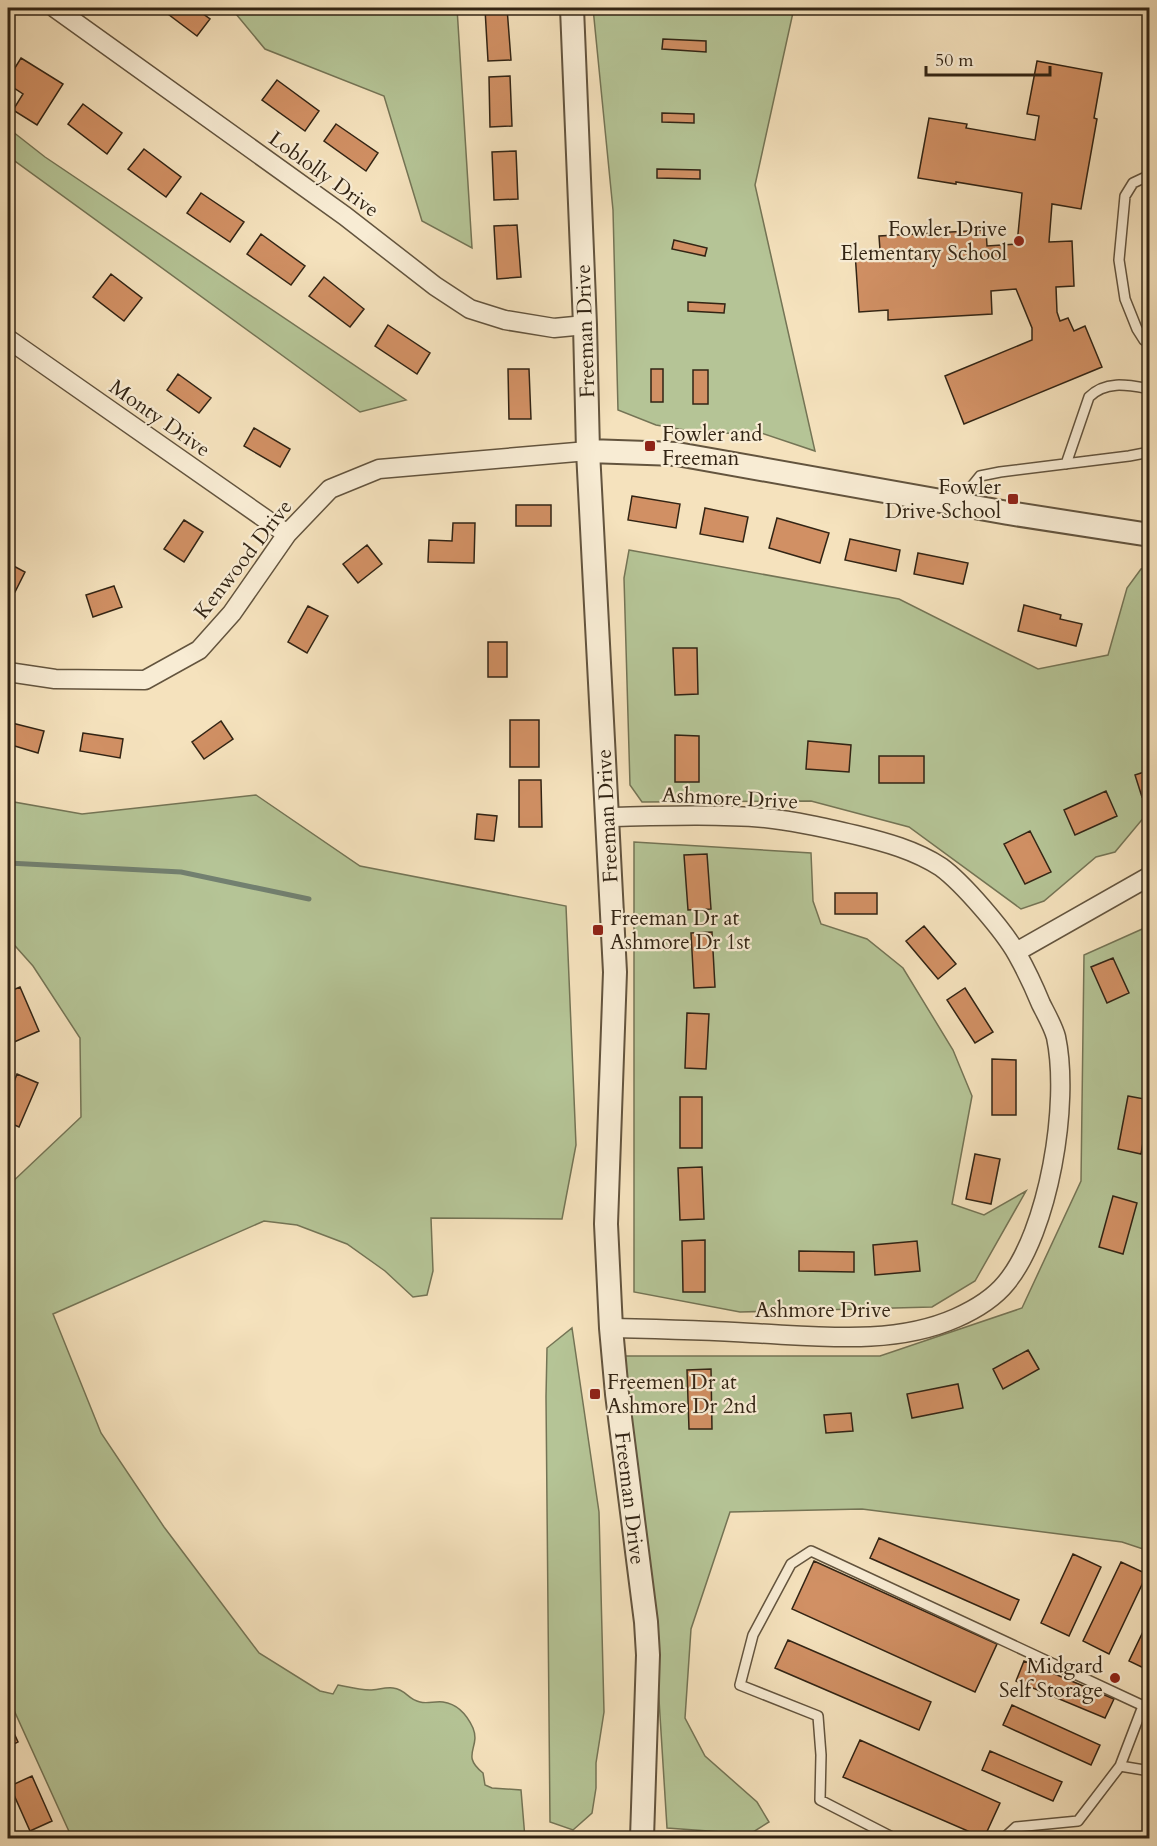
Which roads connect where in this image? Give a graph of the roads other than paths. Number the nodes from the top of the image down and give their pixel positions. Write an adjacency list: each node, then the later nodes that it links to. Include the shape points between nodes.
1 (55, 8): 4 (street, Loblolly Drive, via 470,309 505,320 554,328)
2 (572, 8): 4 (street, Freeman Drive)
3 (1149, 176): 6 (lane, via 1133,183 1125,196 1119,260 1125,299 1137,328)
4 (585, 325): 8 (street, Freeman Drive)
5 (8, 339): 12 (street, Monty Drive)
6 (1149, 344)
7 (1149, 389): 10 (lane, via 1120,384 1097,389 1089,397)
8 (588, 451): 11 (street, via 677,454); 12 (street, Kenwood Drive, via 379,469 330,489); 15 (street, Freeman Drive)
9 (1149, 452): 10 (lane)
10 (1066, 464): 11 (lane, via 980,476)
11 (957, 504): 13 (street)
12 (287, 534): 14 (street, Kenwood Drive, via 232,613 199,650 145,680 55,679)
13 (1149, 535)
14 (8, 672)
15 (607, 817): 17 (street, Ashmore Drive, via 717,815 767,819 891,843 941,868 968,892); 18 (street, Freeman Drive, via 615,972 606,1224)
16 (1149, 876): 17 (street)
17 (1016, 952): 18 (street, Ashmore Drive, via 1055,1033 1061,1097 1058,1134 1043,1201 1023,1256 1005,1284 981,1306 955,1319 918,1330 865,1337)
18 (610, 1328): 22 (street, Freeman Drive, via 646,1622)
19 (1146, 1708): 20 (lane); 23 (lane, via 812,1551 791,1564 753,1635 740,1685 818,1716 820,1800)
20 (1120, 1766): 21 (lane); 24 (lane, via 1078,1821 1016,1827)
21 (1149, 1771)
22 (642, 1839)
23 (894, 1839)
24 (1004, 1839)

